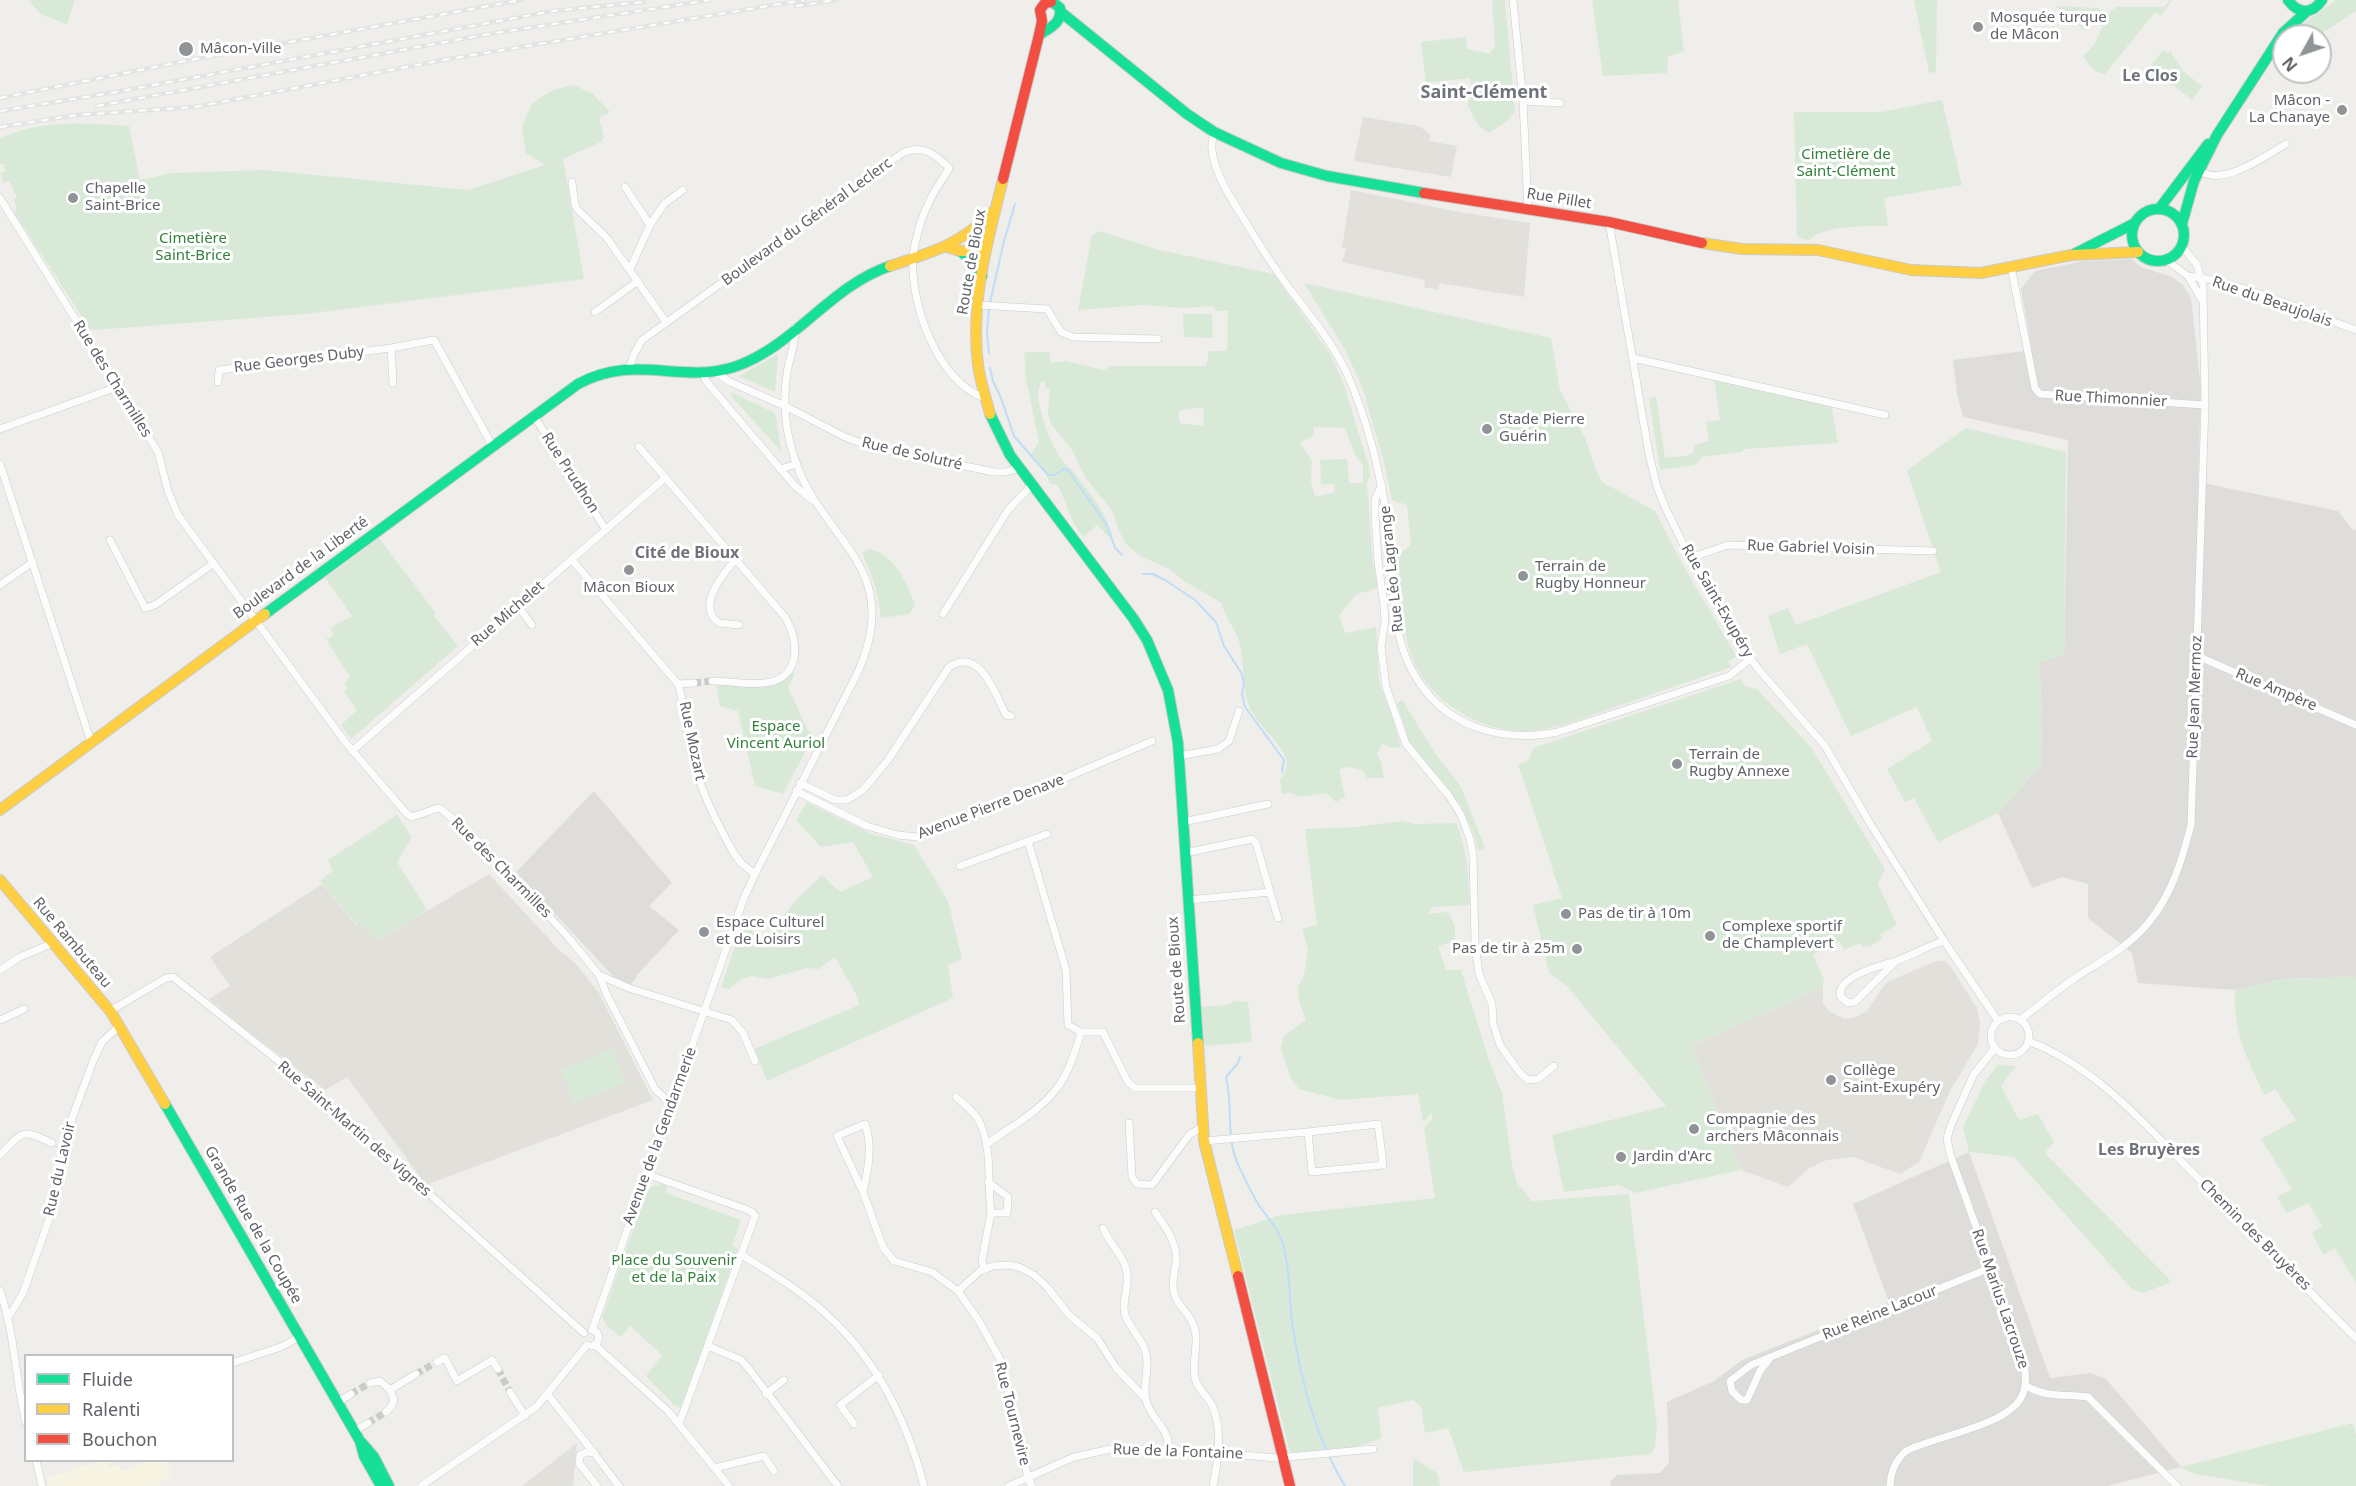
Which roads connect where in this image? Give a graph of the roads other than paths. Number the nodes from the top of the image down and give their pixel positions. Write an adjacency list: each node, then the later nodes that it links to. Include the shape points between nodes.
1 (1513, 0): 10 (street)
2 (2322, 0): 5 (main road)
3 (1046, 2): 6 (main road, via 1039,12); 6 (main road, via 1059,5)
4 (2289, 2): 5 (main road, via 2296,10); 7 (main road)
5 (2306, 12): 8 (main road)
6 (1053, 20): 12 (main road, Rue Pillet, via 1082,29); 19 (main road, Route de Bioux, via 1039,34)
7 (2285, 24)
8 (2292, 24)
9 (2272, 48): 14 (main road)
10 (1523, 101): 11 (street); 20 (street)
11 (1560, 103)
12 (1214, 132): 20 (main road, Rue Pillet, via 1281,163 1327,176); 69 (street, Rue Léo Lagrange, via 1212,152 1235,205 1344,367 1365,418)
13 (2286, 144): 14 (street, via 2223,176 2210,176)
14 (2196, 168): 21 (main road); 24 (main road)
15 (572, 182): 36 (street, via 578,210 607,238)
16 (625, 187): 25 (street)
17 (683, 190): 25 (street, via 664,204)
18 (0, 198): 54 (street, Rue des Charmilles)
19 (995, 209): 26 (main road, Boulevard de la Liberté); 29 (main road, Route de Bioux)
20 (1528, 209): 22 (main road, Rue Pillet)
21 (2158, 209): 23 (main road, via 2143,214); 24 (main road, via 2175,215)
22 (1609, 222): 35 (main road, Rue Pillet, via 1722,247 1818,250 1911,270 1981,273); 49 (street, Rue Saint-Exupéry)
23 (2135, 224): 31 (main road, via 2132,235); 32 (main road, Rue Pillet)
24 (2182, 224): 27 (main road)
25 (650, 225): 36 (street)
26 (966, 236): 28 (main road, Boulevard de la Liberté); 29 (main road)
27 (2182, 246): 34 (main road); 39 (street, Rue Jean Mermoz, via 2197,265)
28 (947, 247): 30 (main road); 33 (main road, Boulevard de la Liberté)
29 (986, 248): 30 (main road); 37 (main road, Route de Bioux)
30 (960, 251): 37 (main road)
31 (2138, 252): 32 (main road, Rue Pillet); 34 (main road, via 2148,259)
32 (2071, 255): 35 (main road, Rue Pillet)
33 (913, 258): 44 (street, Boulevard du Général Leclerc, via 930,199 949,168 929,150 904,152); 45 (main road, Boulevard de la Liberté, via 866,276); 55 (street, via 923,324 958,381)
34 (2166, 260): 38 (street)
35 (2011, 267): 56 (street, Rue Thimonnier, via 2034,388 2040,394)
36 (630, 269): 40 (street)
37 (982, 276): 42 (main road, Route de Bioux)
38 (2187, 276): 39 (street, Rue du Beaujolais); 41 (street)
39 (2201, 278): 41 (street, Rue Jean Mermoz); 46 (street, Rue du Beaujolais)
40 (638, 281): 43 (street); 44 (street)
41 (2202, 300): 56 (street, Rue Jean Mermoz)
42 (986, 306): 47 (street, via 1047,309 1061,332 1073,338); 55 (main road, Route de Bioux, via 976,341)
43 (595, 312)
44 (666, 322): 50 (street, Boulevard du Général Leclerc, via 640,342)
45 (795, 327): 51 (main road, Boulevard de la Liberté, via 735,367); 57 (street, via 786,374)
46 (2356, 330)
47 (1158, 339)
48 (391, 348): 52 (street, Rue Georges Duby, via 219,370); 53 (street); 61 (street, Rue Georges Duby, via 434,340)
49 (1633, 358): 58 (street); 74 (street, Rue Saint-Exupéry, via 1657,487)
50 (629, 369): 51 (main road, Boulevard de la Liberté); 59 (main road, Boulevard de la Liberté, via 606,372 584,381)
51 (708, 372): 57 (street, Rue de Solutré); 66 (street, via 706,381)
52 (218, 382)
53 (393, 383)
54 (117, 387): 60 (street); 78 (street, Rue des Charmilles, via 158,452 178,515)
55 (985, 398): 65 (main road, Route de Bioux, via 996,429)
56 (2205, 405): 85 (street, Rue Jean Mermoz)
57 (785, 406): 64 (street, via 788,436); 65 (street, Rue de Solutré, via 872,447 994,472)
58 (1885, 415)
59 (534, 416): 61 (main road, Boulevard de la Liberté); 71 (street, Rue Prudhon)
60 (0, 429)
61 (492, 445): 82 (main road, Boulevard de la Liberté)
62 (639, 447): 67 (street)
63 (0, 464): 77 (street)
64 (797, 464): 66 (street); 70 (street)
65 (1019, 468): 68 (main road, Route de Bioux)
66 (780, 469): 70 (street)
67 (665, 478): 71 (street, Rue Michelet); 76 (street)
68 (1032, 485): 81 (street, via 1008,510); 96 (main road, Route de Bioux, via 1148,640 1168,690)
69 (1382, 485): 86 (street, Rue Léo Lagrange, via 1401,646 1425,690 1468,725 1507,736 1558,732 1729,675); 129 (street, via 1375,515 1385,620 1381,647 1386,687 1406,744 1449,796 1470,839 1479,974 1492,1005 1492,1023 1500,1045 1528,1080 1538,1079)
70 (815, 502): 97 (street, via 860,565 870,593 873,618 866,654)
71 (606, 530): 75 (street, Rue Michelet)
72 (110, 540): 78 (street, via 145,608 155,605)
73 (1933, 551): 74 (street, Rue Gabriel Voisin, via 1728,545)
74 (1690, 558): 86 (street, Rue Saint-Exupéry)
75 (572, 560): 80 (street, Rue Michelet); 89 (street, Rue Mozart)
76 (735, 560): 84 (street, via 709,604 710,613 719,623); 87 (street, via 785,617 792,629 795,657 786,672 771,682)
77 (33, 562): 79 (street); 94 (street)
78 (213, 563): 82 (street, Rue des Charmilles)
79 (0, 585)
80 (518, 605): 83 (street); 95 (street, Rue Michelet)
81 (943, 614)
82 (256, 620): 94 (main road, Boulevard de la Liberté); 95 (street, Rue des Charmilles)
83 (532, 625)
84 (739, 625)
85 (2195, 656): 92 (street, Rue Ampère); 122 (street, Rue Jean Mermoz, via 2191,825 2174,880 2149,922 2131,941)
86 (1750, 659): 111 (street, Rue Saint-Exupéry, via 1825,746)
87 (712, 681)
88 (694, 683): 89 (street)
89 (678, 684): 106 (street, Rue Mozart, via 702,790 735,855)
90 (1239, 711): 96 (street, via 1229,741 1218,749)
91 (1011, 716): 97 (street, via 1006,715 979,669 958,661 949,667 888,760 863,790 847,800 835,800)
92 (2356, 725)
93 (1152, 741): 98 (street, Avenue Pierre Denave, via 916,837 867,826)
94 (91, 742): 100 (main road, Boulevard de la Liberté)
95 (352, 751): 116 (street, Rue des Charmilles, via 407,814 412,817 438,808 471,834)
96 (1179, 756): 101 (main road, Route de Bioux)
97 (800, 783): 98 (street)
98 (796, 791): 106 (street)
99 (1268, 804): 101 (street)
100 (0, 810)
101 (1183, 822): 104 (main road, Route de Bioux)
102 (1047, 834): 103 (street)
103 (1028, 841): 105 (street); 125 (street, via 1066,970 1068,1025)
104 (1185, 853): 108 (street, via 1252,839 1257,843); 109 (main road, Route de Bioux)
105 (960, 866)
106 (754, 874): 119 (street)
107 (0, 880): 112 (main road, Rue Rambuteau)
108 (1270, 892): 109 (street); 110 (street)
109 (1188, 900): 130 (main road, Route de Bioux)
110 (1278, 918)
111 (1944, 942): 113 (street); 123 (street, Rue Saint-Exupéry)
112 (53, 943): 114 (street); 120 (main road, Rue Rambuteau)
113 (1896, 961): 115 (street); 117 (street)
114 (0, 970)
115 (1863, 972): 117 (street, via 1864,982); 117 (street, via 1840,988 1844,1001 1855,1002)
116 (600, 975): 119 (street, Rue des Charmilles, via 629,988); 132 (street, via 655,1089)
117 (1872, 983)
118 (24, 1009): 121 (street)
119 (705, 1010): 128 (street, Rue des Charmilles, via 732,1020 743,1032); 132 (street, Avenue de la Gendarmerie)
120 (110, 1011): 124 (main road, Rue Rambuteau); 153 (street, Rue Saint-Martin des Vignes, via 173,977 300,1078)
121 (0, 1020)
122 (2020, 1020): 123 (street, via 2009,1017); 126 (street)
123 (1998, 1021): 127 (street, via 1992,1031)
124 (119, 1026): 151 (street, Rue du Lavoir, via 102,1042 86,1079 72,1118 54,1205 23,1293); 154 (main road, Grande Rue de la Coupée)
125 (1081, 1032): 130 (street, via 1103,1032 1128,1082 1135,1088); 138 (street, via 1058,1087 1045,1102)
126 (2028, 1041): 127 (street, via 2021,1051 2011,1055); 155 (street, Chemin des Bruyères, via 2048,1048 2089,1074 2154,1133)
127 (1995, 1048): 147 (street, Rue Marius Lacrouze, via 1974,1074 1947,1138)
128 (755, 1061)
129 (1554, 1066)
130 (1199, 1088): 134 (main road, Route de Bioux)
131 (956, 1098): 138 (street, via 978,1119)
132 (671, 1104): 140 (street, Avenue de la Gendarmerie)
133 (1130, 1123): 134 (street, via 1132,1177 1137,1184 1152,1185 1189,1135)
134 (1202, 1127): 136 (main road, Route de Bioux)
135 (1308, 1132): 135 (street, via 1312,1172 1383,1165 1378,1124); 136 (street)
136 (1204, 1141): 188 (main road, Route de Bioux)
137 (52, 1143): 139 (street, via 30,1132 21,1134)
138 (987, 1144): 141 (street)
139 (0, 1155)
140 (646, 1174): 146 (street, via 752,1212 755,1216); 152 (street, Avenue de la Gendarmerie)
141 (988, 1182): 144 (street); 144 (street, via 1008,1197 1007,1213)
142 (863, 1192): 142 (street, Rue Tournevire, via 837,1136 865,1124 869,1166); 150 (street, Rue Tournevire, via 883,1248 894,1261 932,1272)
143 (1155, 1212): 185 (street, via 1173,1245 1177,1261 1174,1295 1191,1319 1196,1334 1194,1375 1214,1411)
144 (991, 1214): 148 (street, via 982,1260)
145 (1103, 1228): 173 (street, via 1126,1270 1124,1310 1145,1350)
146 (742, 1255): 158 (street); 164 (street, via 808,1298 841,1328)
147 (1990, 1268): 159 (street, Rue Reine Lacour); 167 (street, Rue Marius Lacrouze, via 2022,1355)
148 (984, 1270): 150 (street); 173 (street, via 1009,1265 1034,1275 1070,1315 1098,1338 1116,1368)
149 (0, 1291): 151 (street)
150 (958, 1291): 192 (street, Rue Tournevire, via 1002,1363)
151 (9, 1316): 176 (street)
152 (592, 1330): 153 (street); 157 (street, via 599,1335)
153 (584, 1333): 156 (street)
154 (301, 1336): 160 (street); 174 (main road, Grande Rue de la Coupée)
155 (2356, 1338)
156 (587, 1345): 157 (street); 172 (street)
157 (596, 1345): 179 (street)
158 (708, 1346): 171 (street, via 741,1360); 179 (street)
159 (1770, 1358): 159 (street, Rue Reine Lacour, via 1747,1400 1741,1400 1732,1391 1730,1381 1751,1365)
160 (234, 1362)
161 (437, 1362): 162 (street, via 445,1358 457,1381 492,1360)
162 (498, 1369)
163 (416, 1374): 168 (street)
164 (879, 1375): 180 (street, via 840,1405); 201 (street, via 915,1449)
165 (784, 1380): 171 (street)
166 (370, 1383): 168 (street, via 380,1381)
167 (2025, 1385): 206 (street, Rue Marius Lacrouze, via 2017,1404 1999,1417 1906,1451 1895,1463); 207 (street, via 2049,1395 2088,1397)
168 (390, 1390): 175 (street, via 394,1400)
169 (510, 1392): 177 (street)
170 (351, 1394): 174 (street)
171 (766, 1394): 200 (street)
172 (548, 1395): 177 (street); 181 (street)
173 (1145, 1398): 183 (street, via 1167,1434)
174 (338, 1402): 182 (main road, Grande Rue de la Coupée)
175 (386, 1412)
176 (24, 1414)
177 (525, 1416): 196 (street)
178 (368, 1423): 182 (street)
179 (679, 1424): 190 (street)
180 (854, 1424)
181 (578, 1434): 186 (street); 187 (street)
182 (357, 1436): 194 (main road, Grande Rue de la Coupée); 195 (main road, Grande Rue de la Coupée)
183 (1169, 1449): 185 (street, Rue de la Fontaine); 192 (street, Rue de la Fontaine, via 1088,1453)
184 (1373, 1449): 188 (street, Rue de la Fontaine)
185 (1218, 1452): 188 (street, Rue de la Fontaine); 204 (street)
186 (594, 1453): 187 (street); 198 (street)
187 (580, 1455): 197 (street, via 579,1463)
188 (1282, 1458): 205 (main road, Route de Bioux)
189 (36, 1462): 193 (street)
190 (714, 1468): 191 (street, via 764,1456); 199 (street)
191 (774, 1471)
192 (1028, 1478): 202 (street, Rue de la Fontaine); 203 (street, Rue Tournevire)
193 (42, 1486)
194 (381, 1486)
195 (389, 1486)
196 (421, 1486)
197 (597, 1486)
198 (619, 1486)
199 (729, 1486)
200 (838, 1486)
201 (924, 1486)
202 (1009, 1486)
203 (1032, 1486)
204 (1213, 1486)
205 (1290, 1486)
206 (1890, 1486)
207 (2177, 1486)

